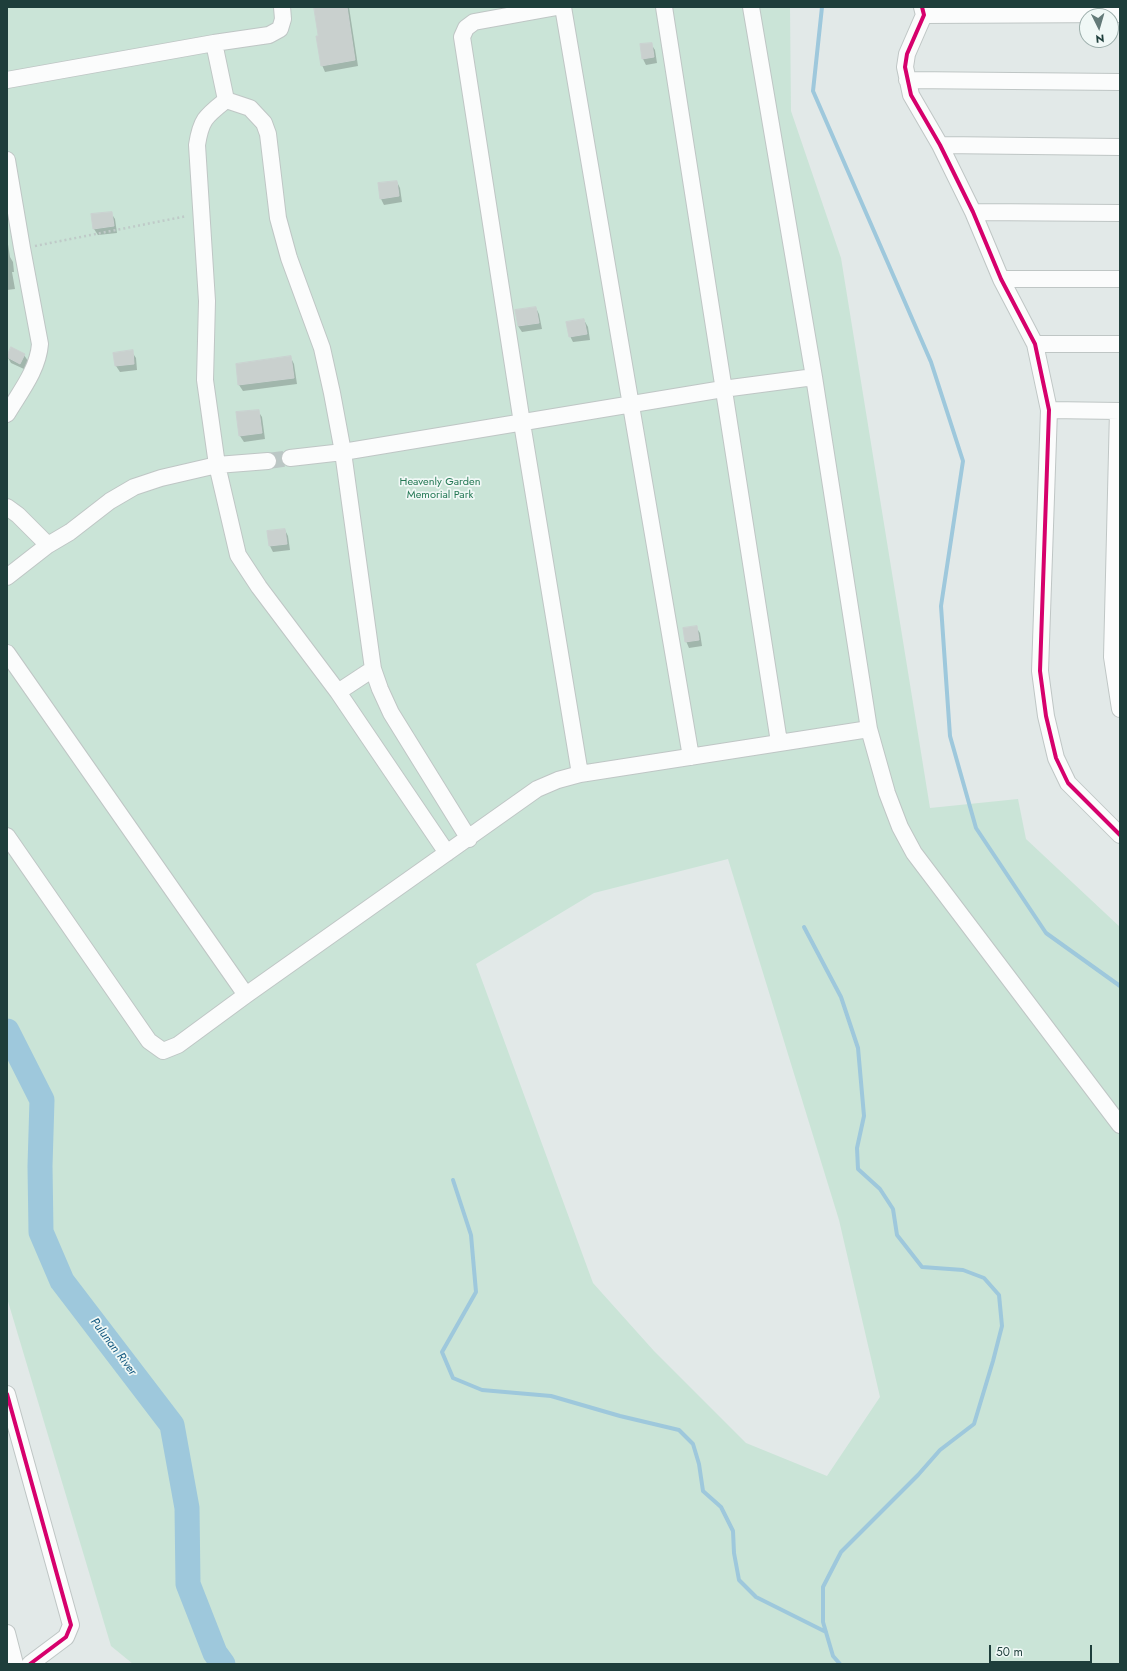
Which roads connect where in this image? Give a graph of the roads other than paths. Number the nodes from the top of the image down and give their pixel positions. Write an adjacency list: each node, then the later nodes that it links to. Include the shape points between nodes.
1 (282, 7): 8 (street, via 283,19 280,29 269,35)
2 (557, 7): 28 (street, via 474,22 466,28 462,37)
3 (562, 7): 24 (street)
4 (664, 7): 23 (street)
5 (751, 7): 22 (street)
6 (923, 11): 7 (street); 10 (street, via 907,54)
7 (1120, 14)
8 (214, 42): 9 (street); 12 (street)
9 (7, 80)
10 (907, 80): 11 (street); 13 (street, via 911,95)
11 (1120, 82)
12 (226, 100): 29 (street, via 250,108 264,123 268,134 278,218 289,258 322,348); 32 (street, via 207,114 200,126 197,144 207,302 205,380)
13 (940, 145): 14 (street); 16 (street)
14 (1120, 147)
15 (7, 160): 27 (street, via 40,344 39,356 32,372)
16 (973, 212): 17 (street); 18 (street)
17 (1120, 213)
18 (1000, 279): 19 (street); 20 (street)
19 (1120, 279)
20 (1035, 344): 21 (street); 25 (street)
21 (1120, 344)
22 (814, 377): 23 (street); 40 (street)
23 (723, 390): 24 (street); 41 (street)
24 (631, 405): 28 (street); 42 (street)
25 (1048, 410): 26 (street); 44 (street, via 1040,671 1046,716 1056,758 1068,783)
26 (1119, 411): 39 (street, via 1112,657)
27 (7, 414)
28 (522, 423): 29 (street); 43 (street)
29 (343, 452): 30 (street); 37 (street)
30 (290, 458)
31 (268, 461): 32 (street)
32 (217, 466): 34 (street, via 161,478 134,487); 38 (street, via 238,555)
33 (7, 507): 34 (street)
34 (48, 545): 35 (street)
35 (7, 577)
36 (7, 653): 48 (street)
37 (373, 669): 38 (street); 46 (street, via 391,713)
38 (338, 692): 47 (street)
39 (1120, 710)
40 (870, 729): 41 (street); 49 (street, via 887,793 900,827 914,853)
41 (779, 742): 42 (street)
42 (691, 757): 43 (street)
43 (580, 774): 46 (street, via 558,780 537,790)
44 (1119, 831)
45 (7, 836): 48 (street, via 149,1041 163,1051 178,1045)
46 (469, 839): 47 (street)
47 (447, 853): 48 (street)
48 (246, 995)
49 (1120, 1125)
50 (7, 1394): 53 (street, via 71,1625 66,1637)
51 (7, 1633): 52 (street)
52 (16, 1664)
53 (30, 1664)

